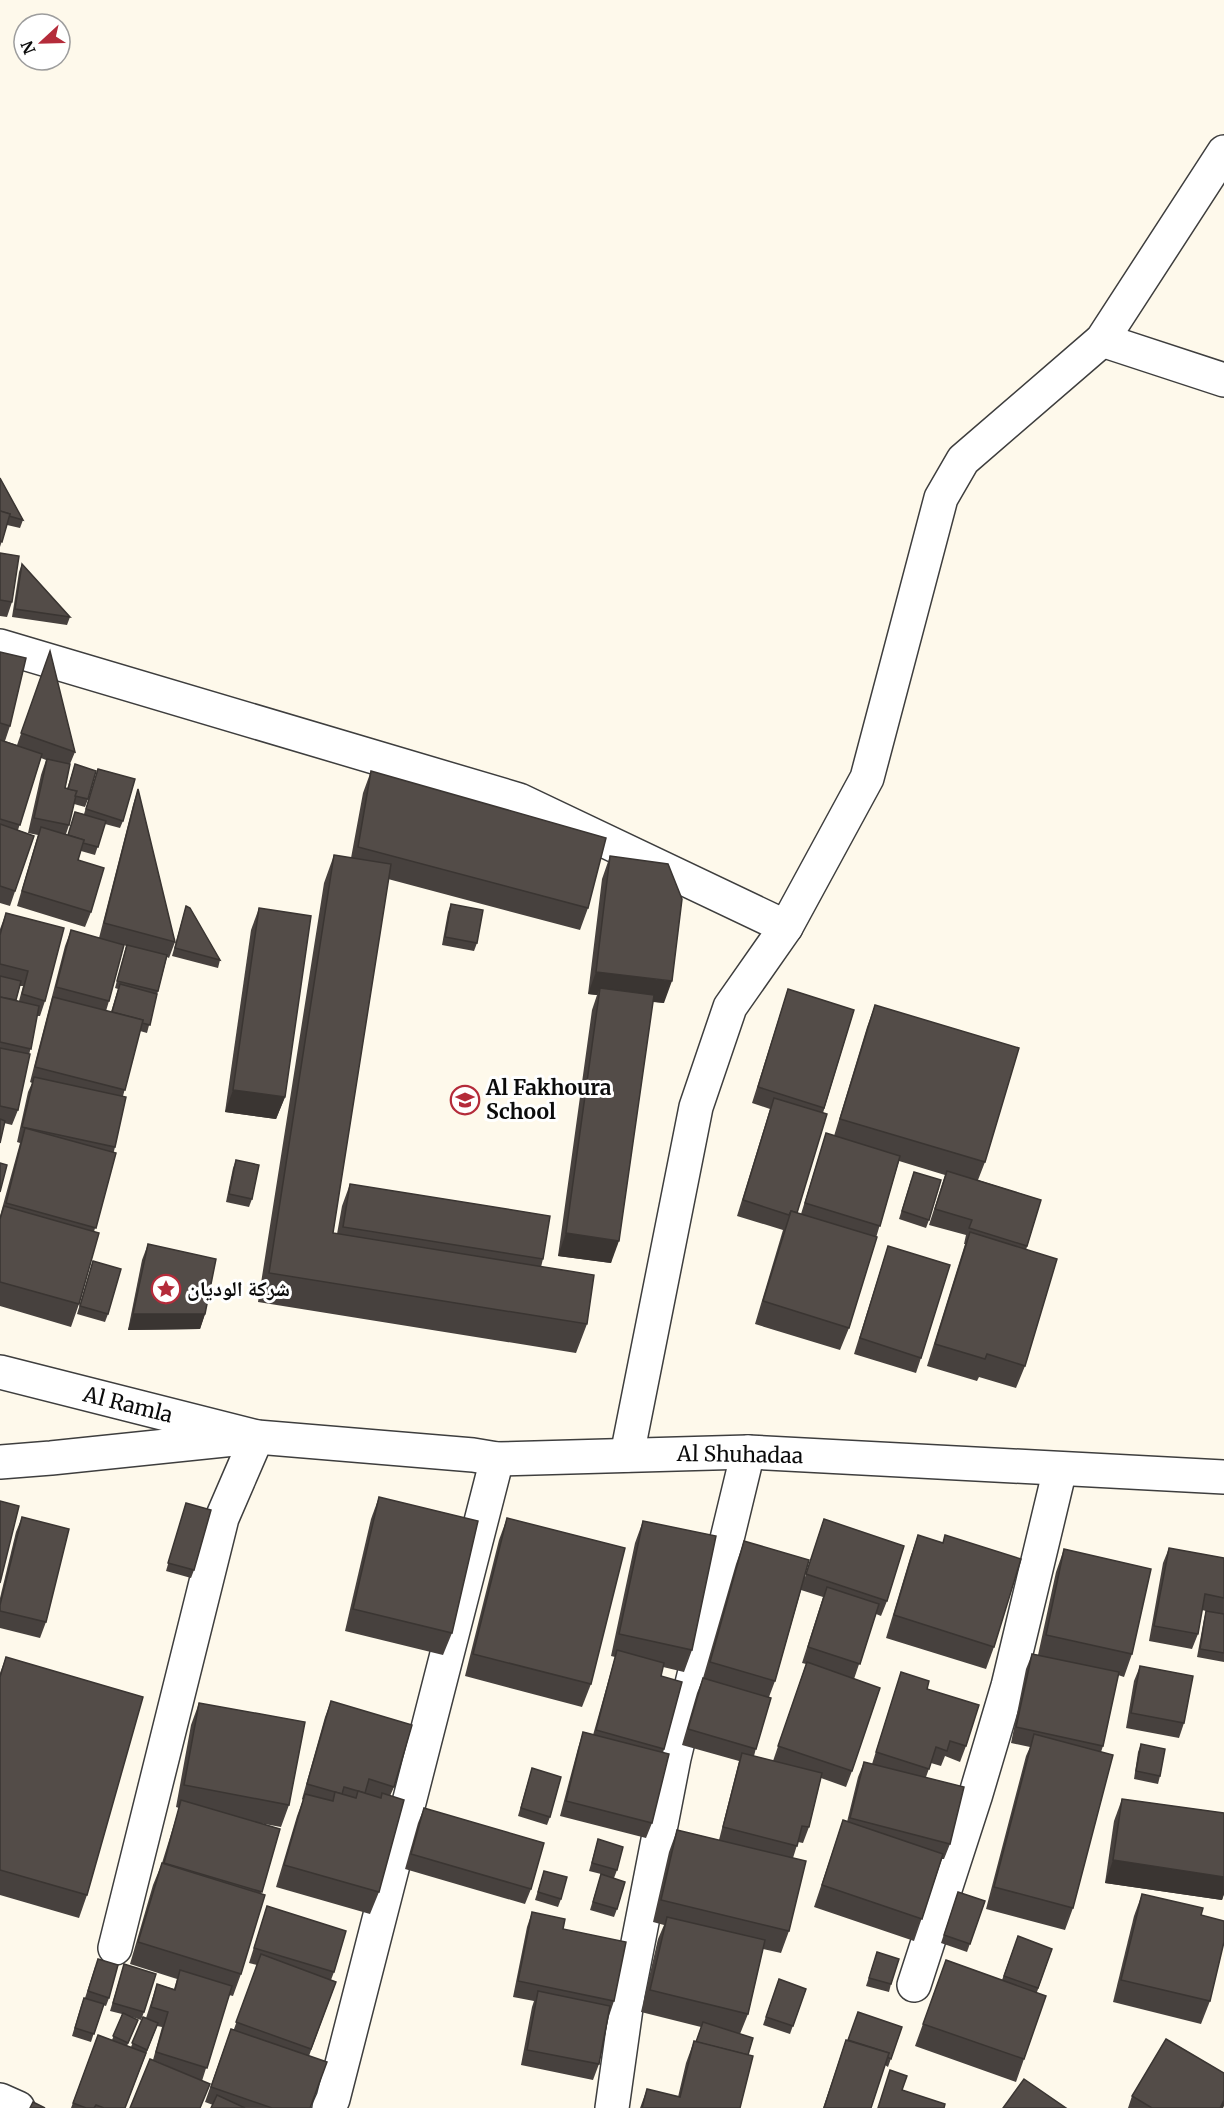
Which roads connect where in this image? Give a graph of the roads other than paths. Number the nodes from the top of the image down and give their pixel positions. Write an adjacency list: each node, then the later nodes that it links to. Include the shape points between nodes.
1 (1224, 152): 2 (street)
2 (1102, 340): 3 (street); 5 (street, via 963,460 941,498 867,778)
3 (1224, 381)
4 (0, 646): 5 (street, via 519,800)
5 (786, 927): 9 (street, via 730,1007 696,1107)
6 (0, 1372): 7 (street, Al Ramla)
7 (257, 1437): 10 (street, Al Shuhadaa); 11 (street); 14 (street, via 222,1518)
8 (748, 1452): 9 (street, Al Shuhadaa); 12 (street, Al Shuhadaa); 19 (street, via 674,1758 628,1994)
9 (627, 1455): 10 (street, Al Shuhadaa)
10 (497, 1460): 18 (street)
11 (0, 1462)
12 (1060, 1469): 13 (street, Al Shuhadaa); 15 (street, via 1008,1686)
13 (1224, 1478)
14 (115, 1948)
15 (914, 1985)
16 (0, 2100): 17 (street)
17 (18, 2108)
18 (329, 2108)
19 (612, 2108)

